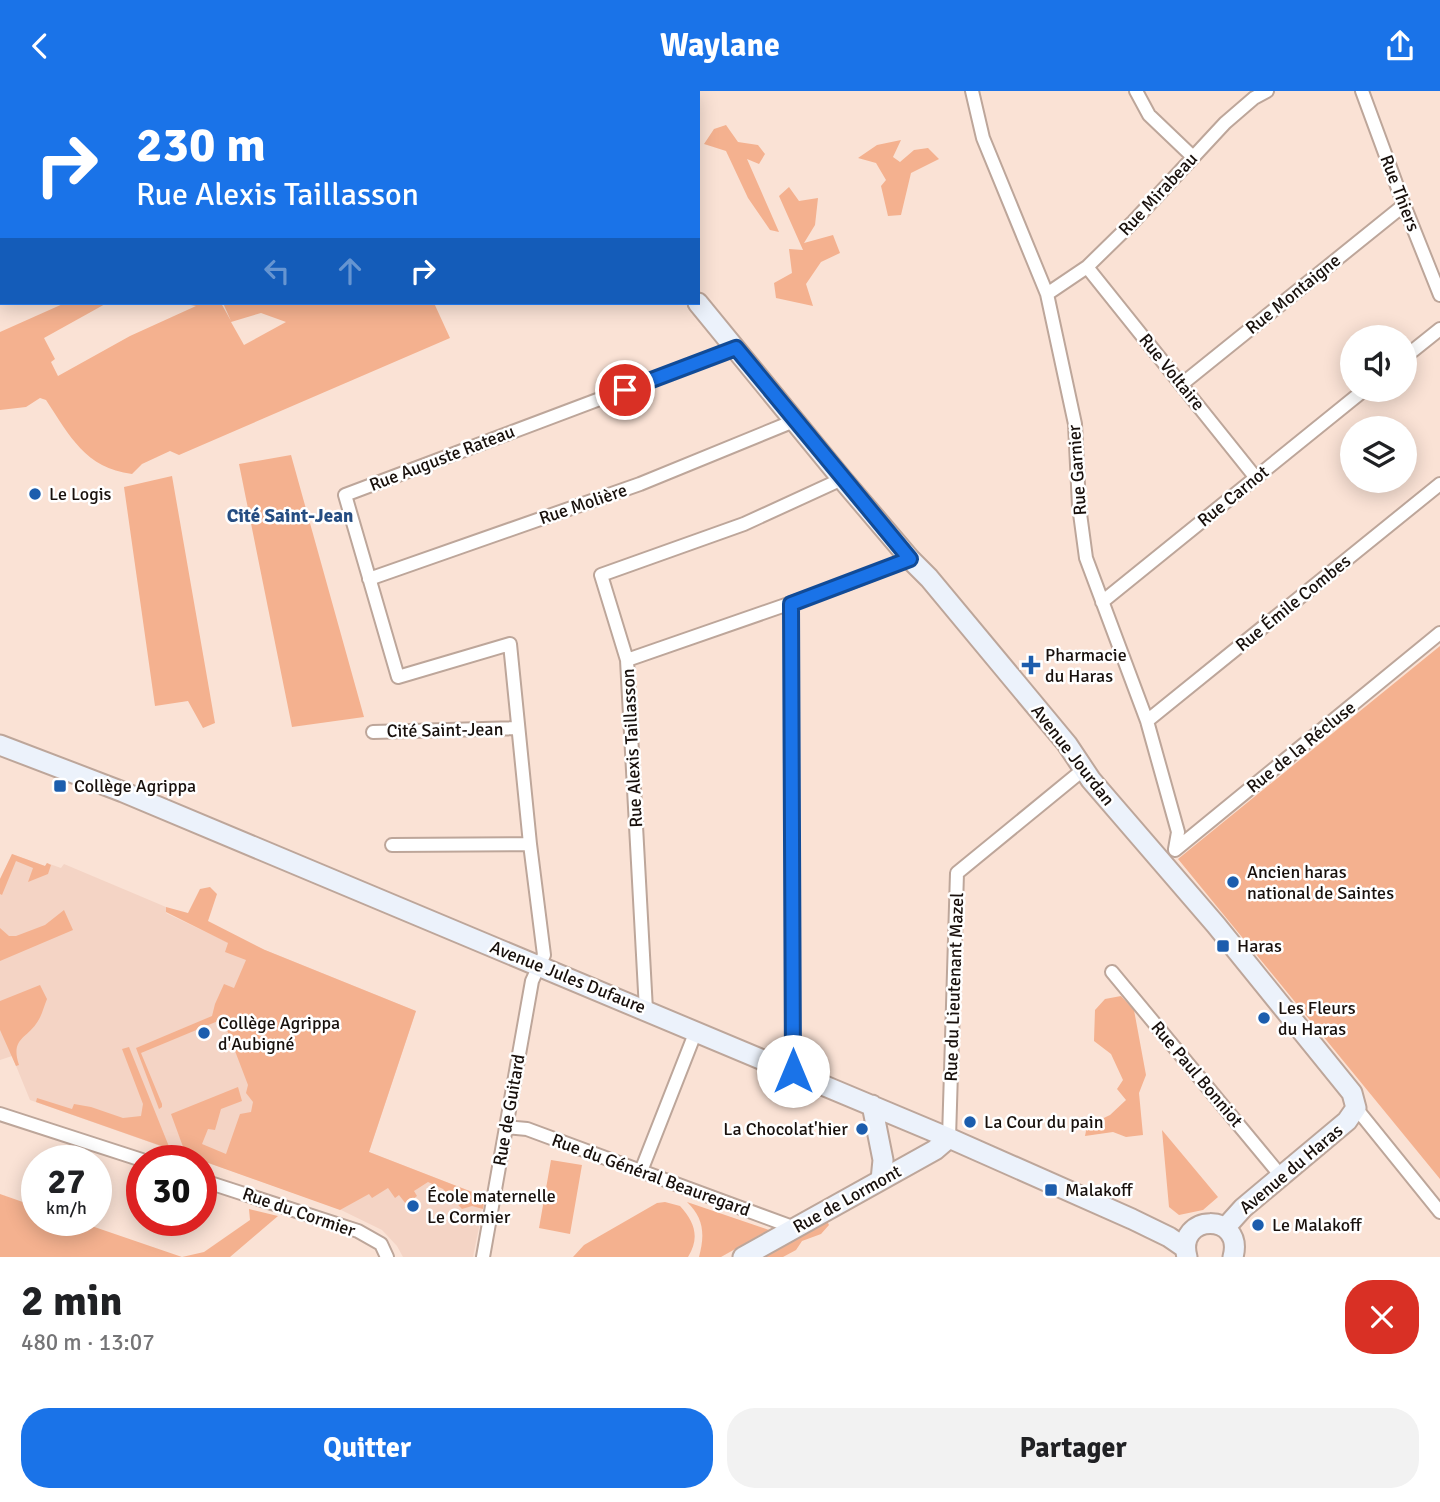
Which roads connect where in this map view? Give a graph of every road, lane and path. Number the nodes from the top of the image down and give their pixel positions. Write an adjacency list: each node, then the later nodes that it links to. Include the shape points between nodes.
1 (972, 91): 8 (street, Rue Garnier, via 983,138)
2 (1136, 91): 5 (street, via 1149,115)
3 (1267, 91): 5 (street, Rue Mirabeau, via 1225,123)
4 (1362, 91): 6 (street, Rue Thiers)
5 (1193, 156): 7 (street, Rue Mirabeau)
6 (1404, 205): 9 (street, Rue Thiers); 14 (street, Rue Montaigne)
7 (1087, 267): 8 (street, Rue Mirabeau); 14 (street, Rue Voltaire)
8 (1047, 295): 22 (street, Rue Garnier, via 1075,424 1086,558)
9 (1440, 295)
10 (700, 305): 13 (main road, Avenue Jourdan)
11 (1440, 329): 12 (street)
12 (1417, 347)
13 (736, 348): 16 (main road, Avenue Jourdan); 21 (street, Rue Auguste Rateau, via 345,495)
14 (1182, 384): 17 (street, Rue Voltaire)
15 (1349, 402): 17 (street, Rue Carnot)
16 (794, 421): 18 (main road, Avenue Jourdan); 21 (street, Rue Molière, via 640,484)
17 (1256, 478): 22 (street, Rue Carnot)
18 (842, 479): 20 (main road, Avenue Jourdan); 25 (street, via 744,524 601,575)
19 (1440, 484): 26 (street, Rue Émile Combes)
20 (910, 559): 23 (street, Rue Alexis Taillasson); 30 (main road, Avenue Jourdan)
21 (369, 579): 27 (street, Rue Auguste Rateau, via 398,677 510,645)
22 (1102, 602): 26 (street, Rue Garnier)
23 (791, 604): 25 (street, Rue Alexis Taillasson); 38 (street)
24 (1440, 633): 33 (street, Rue de la Récluse)
25 (627, 660): 36 (street, Rue Alexis Taillasson)
26 (1147, 722): 33 (street, Rue Garnier, via 1178,832)
27 (518, 728): 28 (street, Cité Saint-Jean); 32 (street, Rue Auguste Rateau)
28 (373, 732)
29 (0, 745): 34 (main road, Avenue Jules Dufaure)
30 (1084, 769): 33 (main road, Avenue Jourdan, via 1143,843); 43 (street, Rue du Lieutenant Mazel, via 957,873)
31 (392, 845): 32 (street)
32 (530, 845): 34 (street, Rue Auguste Rateau, via 544,955)
33 (1169, 855): 40 (main road, Avenue Jourdan, via 1346,1083)
34 (539, 965): 36 (main road, Avenue Jules Dufaure); 42 (street, Rue de Guitard)
35 (1112, 972): 46 (street, Rue Paul Bonniot)
36 (646, 1010): 37 (main road, Avenue Jules Dufaure)
37 (696, 1031): 38 (main road, Avenue Jules Dufaure); 45 (street)
38 (793, 1071): 39 (main road, Avenue Jules Dufaure)
39 (872, 1105): 43 (main road, Avenue Jules Dufaure); 47 (main road, via 883,1160)
40 (1356, 1108): 46 (main road, Avenue du Haras, via 1347,1122); 49 (street, Avenue Jourdan)
41 (0, 1114): 44 (street)
42 (506, 1127): 45 (street, Rue du Général Beauregard, via 527,1129); 57 (street, Rue de Guitard)
43 (949, 1138): 47 (main road, Rue de Lormont); 50 (main road, Avenue Jules Dufaure)
44 (126, 1155)
45 (641, 1171): 52 (street, Rue du Général Beauregard)
46 (1281, 1175): 53 (main road, Avenue du Haras)
47 (881, 1180): 52 (main road, Rue de Lormont)
48 (217, 1185): 56 (street, Rue du Cormier, via 358,1231 381,1244)
49 (1440, 1212)
50 (1132, 1219): 51 (main road, Avenue Jules Dufaure); 54 (main road, Avenue Jules Dufaure, via 1169,1237)
51 (1199, 1225): 53 (main road, Avenue Jules Dufaure, via 1213,1223); 54 (main road, via 1187,1237)
52 (795, 1228): 58 (main road, Rue de Lormont)
53 (1225, 1228): 55 (main road)
54 (1186, 1253)
55 (1239, 1254)
56 (387, 1257)
57 (483, 1257)
58 (743, 1257)

